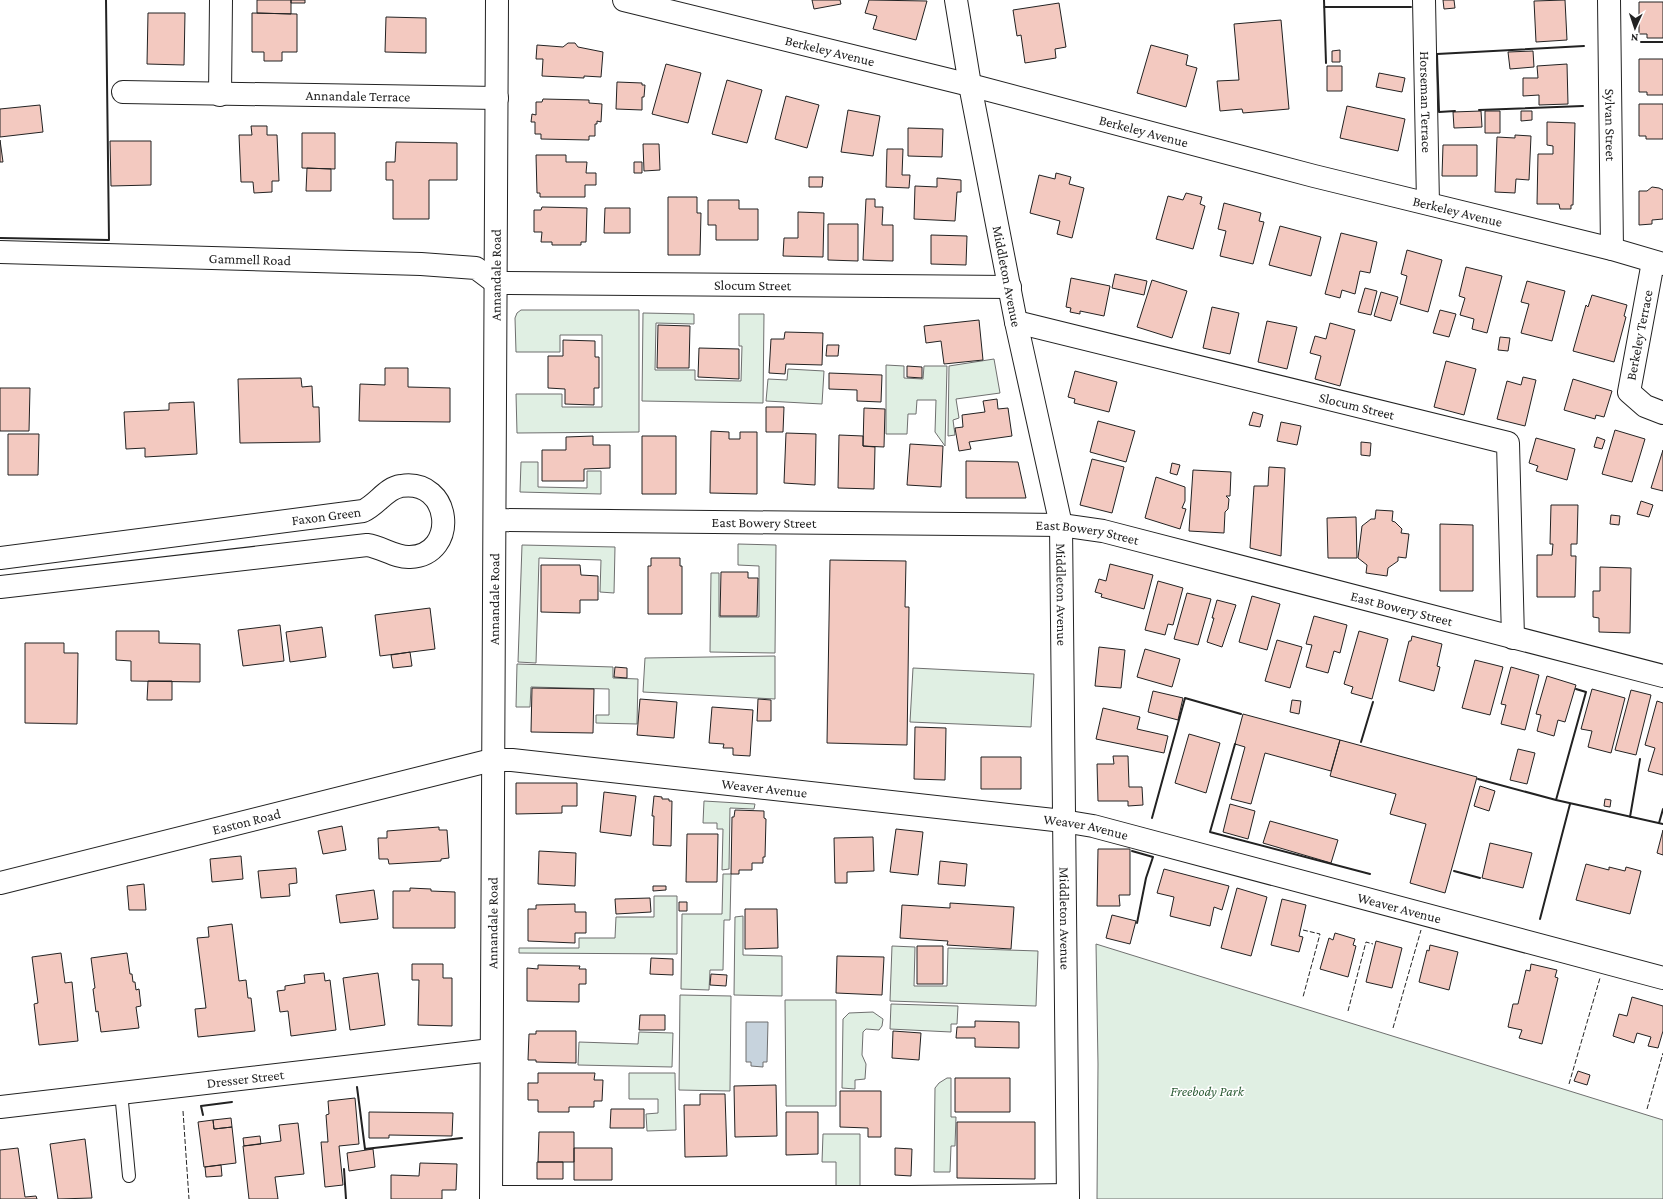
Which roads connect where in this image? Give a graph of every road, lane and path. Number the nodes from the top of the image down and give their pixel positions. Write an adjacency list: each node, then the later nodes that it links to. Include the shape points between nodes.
1 (221, 0): 9 (street)
2 (497, 0): 10 (street, Annandale Road)
3 (624, 0): 7 (street, Berkeley Avenue)
4 (956, 0): 7 (street, Middleton Avenue)
5 (1424, 0): 11 (street, Horseman Terrace)
6 (1609, 0): 12 (street, Sylvan Street)
7 (970, 85): 11 (street, Berkeley Avenue, via 1314,176); 16 (street, Middleton Avenue)
8 (123, 92): 9 (street, Annandale Terrace)
9 (220, 95): 10 (street, Annandale Terrace)
10 (497, 98): 15 (street, Annandale Road)
11 (1428, 203): 12 (street, Berkeley Avenue)
12 (1612, 249): 14 (street, Berkeley Avenue)
13 (0, 252): 15 (street, Gammell Road, via 429,265 476,268)
14 (1658, 263): 18 (street, Berkeley Terrace, via 1629,392 1645,406)
15 (496, 283): 16 (street, Slocum Street); 19 (street, Annandale Road)
16 (1010, 287): 17 (street, Middleton Avenue)
17 (1016, 322): 20 (street, Middleton Avenue); 23 (street, Slocum Street, via 1508,443)
18 (1663, 413)
19 (495, 520): 20 (street, East Bowery Street); 25 (street, Annandale Road)
20 (1061, 525): 23 (street, East Bowery Street, via 1103,530); 26 (street, Middleton Avenue)
21 (0, 558): 22 (street, Faxon Green, via 363,510 373,506 388,491 399,486 411,485 431,493 441,506 444,522 438,542 426,552 410,557 367,545)
22 (0, 588)
23 (1513, 638): 24 (street, East Bowery Street)
24 (1663, 676)
25 (492, 760): 26 (street, Weaver Avenue, via 512,760); 27 (street, Easton Road); 29 (street, Annandale Road)
26 (1063, 821): 28 (street, Weaver Avenue, via 1093,826); 33 (street, Middleton Avenue)
27 (0, 883)
28 (1663, 978)
29 (491, 1050): 30 (street, Dresser Street); 34 (street, Annandale Road)
30 (121, 1092): 31 (street, Dresser Street); 32 (lane)
31 (0, 1107)
32 (130, 1176)
33 (1068, 1197): 34 (street)
34 (491, 1198)

